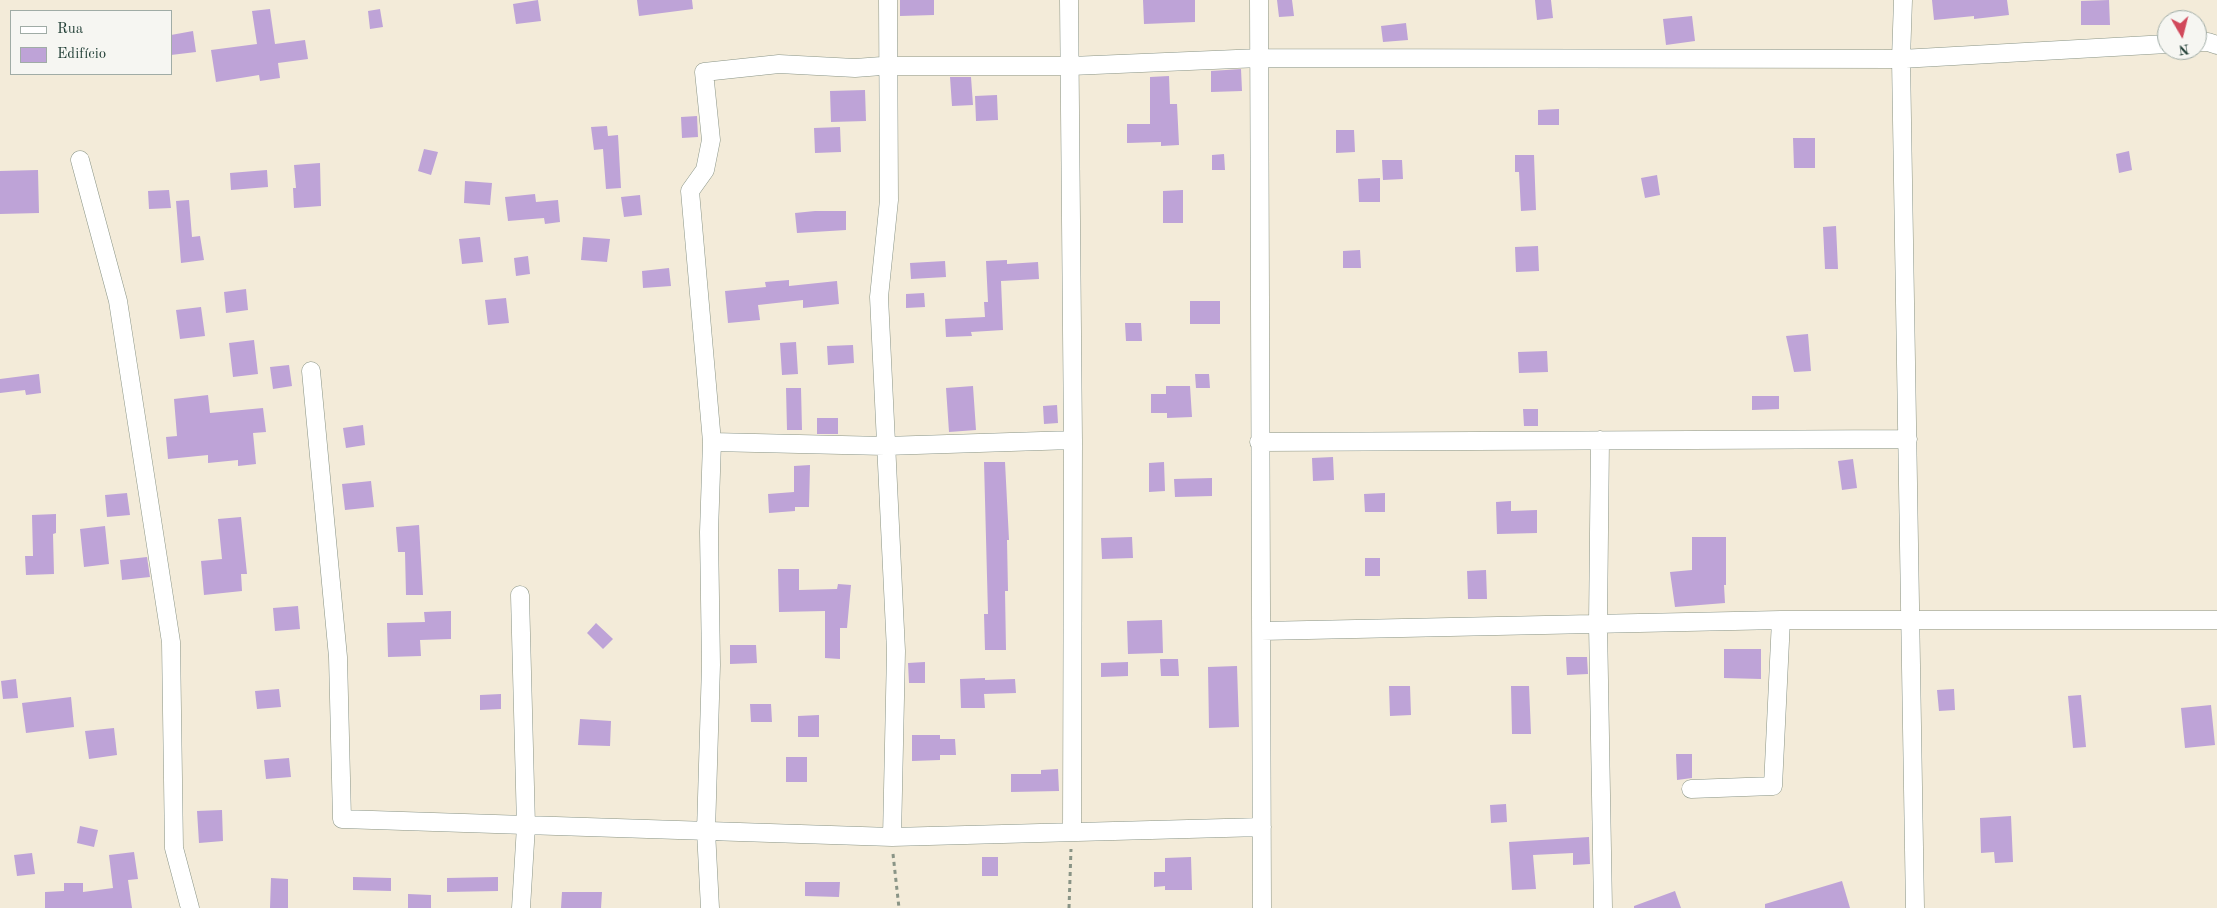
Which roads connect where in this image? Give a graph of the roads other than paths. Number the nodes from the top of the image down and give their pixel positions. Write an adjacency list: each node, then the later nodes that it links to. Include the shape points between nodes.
1 (888, 0): 8 (street)
2 (1069, 0): 9 (street)
3 (1259, 0): 6 (street)
4 (1903, 0): 7 (street)
5 (2157, 45): 7 (street)
6 (1260, 58): 7 (street); 9 (street); 16 (street)
7 (1901, 59): 12 (street)
8 (889, 66): 9 (street); 15 (street, via 855,68 779,64 704,72 711,140 705,170 690,191); 17 (street, via 889,200 879,296)
9 (1071, 66): 13 (street)
10 (80, 160): 30 (street, via 118,301 171,642 174,848)
11 (311, 371): 25 (street, via 338,658 342,819)
12 (1908, 439): 14 (street); 20 (street)
13 (1072, 440): 17 (street); 28 (street)
14 (1600, 440): 16 (street); 22 (street)
15 (712, 442): 17 (street); 27 (street)
16 (1259, 442): 23 (street)
17 (886, 446): 29 (street, via 896,651)
18 (520, 595): 25 (street)
19 (1781, 620): 20 (street); 22 (street); 24 (street, via 1773,786)
20 (1911, 620): 21 (street); 35 (street)
21 (2217, 620)
22 (1598, 624): 23 (street); 34 (street)
23 (1261, 631): 26 (street)
24 (1691, 789)
25 (526, 826): 27 (street); 31 (street)
26 (1262, 827): 28 (street); 33 (street)
27 (706, 831): 29 (street); 32 (street)
28 (1072, 832): 29 (street)
29 (892, 837)
30 (190, 908)
31 (521, 908)
32 (710, 908)
33 (1262, 908)
34 (1603, 908)
35 (1915, 908)

